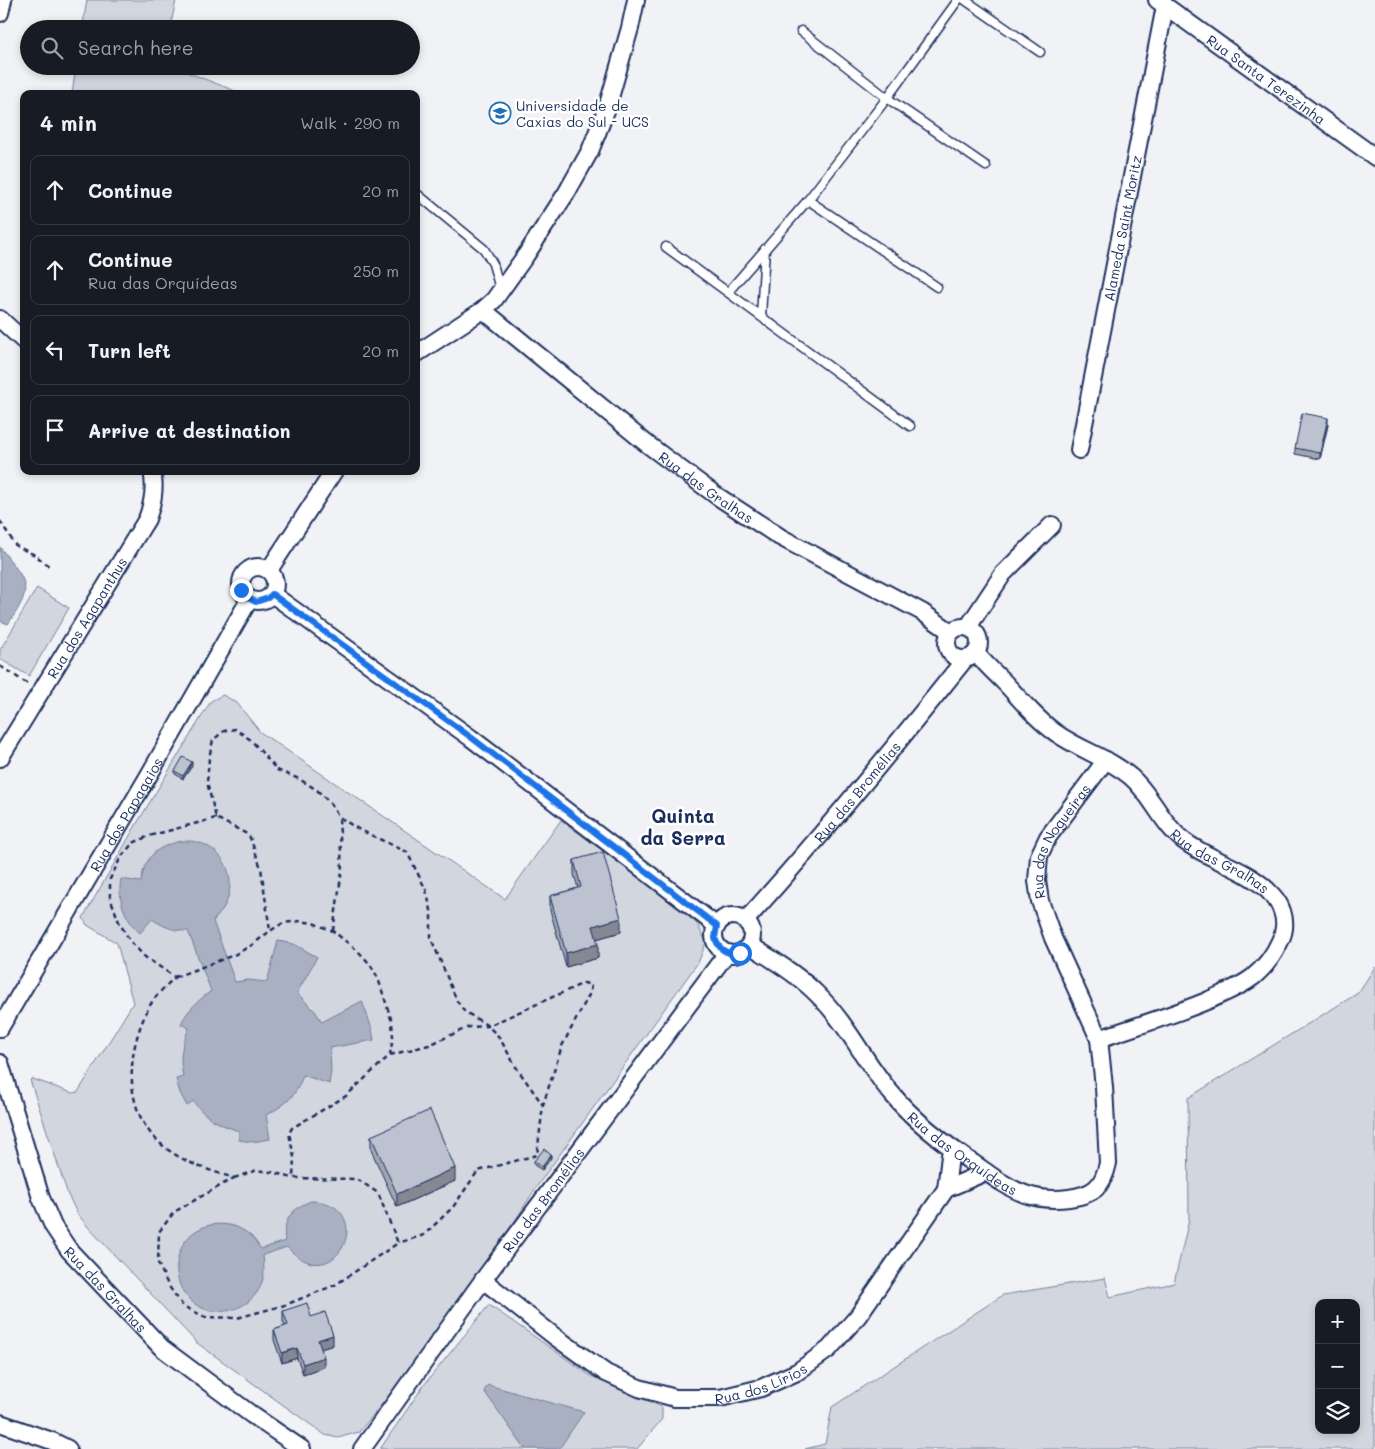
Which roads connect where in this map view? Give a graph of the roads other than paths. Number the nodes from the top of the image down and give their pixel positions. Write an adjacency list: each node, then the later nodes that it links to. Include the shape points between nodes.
1 (3, 0): 6 (street)
2 (636, 0): 17 (street, via 608,108 590,150 567,192)
3 (958, 0): 9 (lane)
4 (965, 0): 8 (lane)
5 (1161, 3): 10 (street, Rua Santa Terezinha); 25 (street, Alameda Saint Moritz)
6 (0, 13)
7 (801, 31): 9 (lane)
8 (1040, 52)
9 (888, 98): 11 (lane); 13 (lane)
10 (1375, 157)
11 (986, 166)
12 (420, 196): 17 (lane, via 484,249 493,264)
13 (808, 200): 15 (lane); 16 (lane)
14 (666, 246): 18 (lane)
15 (765, 249): 18 (lane); 20 (lane)
16 (938, 287)
17 (501, 291): 19 (street)
18 (728, 292): 20 (lane)
19 (483, 310): 23 (street); 33 (street, Rua das Gralhas, via 647,444 717,496 780,536 922,612)
20 (761, 316): 24 (lane)
21 (0, 319): 22 (street)
22 (20, 337)
23 (420, 351)
24 (910, 426)
25 (1079, 450)
26 (152, 475): 35 (street, Rua dos Agapanthus, via 154,496 147,519)
27 (331, 475): 29 (street)
28 (1052, 525): 32 (street, via 1003,574)
29 (268, 570): 30 (street, via 275,581); 31 (street, via 256,566 241,578 241,590)
30 (272, 594): 31 (street, via 262,601); 38 (street, via 472,738)
31 (250, 600): 41 (street, Rua dos Papagaios)
32 (968, 627): 33 (street); 34 (street, via 980,641)
33 (951, 632): 34 (street, via 947,644 949,650 953,655)
34 (970, 656): 36 (street, Rua das Gralhas, via 1052,730); 37 (street, Rua das Bromélias)
35 (0, 758)
36 (1106, 760): 42 (street, Rua das Nogueiras, via 1048,837 1037,868 1040,901 1053,938); 42 (street, Rua das Gralhas, via 1144,790 1172,830 1185,842 1248,875 1269,891 1279,905 1285,930 1267,963 1239,986 1183,1011)
37 (746, 921): 38 (street, via 733,916); 39 (street, via 752,932)
38 (717, 926): 40 (street, via 715,938)
39 (750, 945): 40 (street, via 740,953); 46 (street, Rua das Orquídeas, via 786,968 816,994 841,1021 890,1093)
40 (727, 953): 49 (street, Rua das Bromélias)
41 (0, 1028)
42 (1099, 1039): 47 (street, Rua das Orquídeas, via 1108,1156 1106,1174 1101,1183 1092,1192 1081,1196 1045,1199 1022,1193)
43 (0, 1063): 45 (street, Rua das Gralhas)
44 (0, 1107): 45 (street)
45 (17, 1114): 52 (street, Rua das Gralhas, via 41,1198 53,1226 69,1250 162,1348)
46 (950, 1148): 47 (street, Rua das Orquídeas); 48 (street, Rua dos Lírios)
47 (986, 1172): 48 (street)
48 (946, 1189): 49 (street, Rua dos Lírios, via 858,1316 828,1349 797,1372 761,1388 720,1398 674,1398 639,1388 606,1373)
49 (483, 1280): 53 (street, Rua das Bromélias)
50 (0, 1423): 51 (street)
51 (68, 1449)
52 (302, 1449)
53 (362, 1449)

